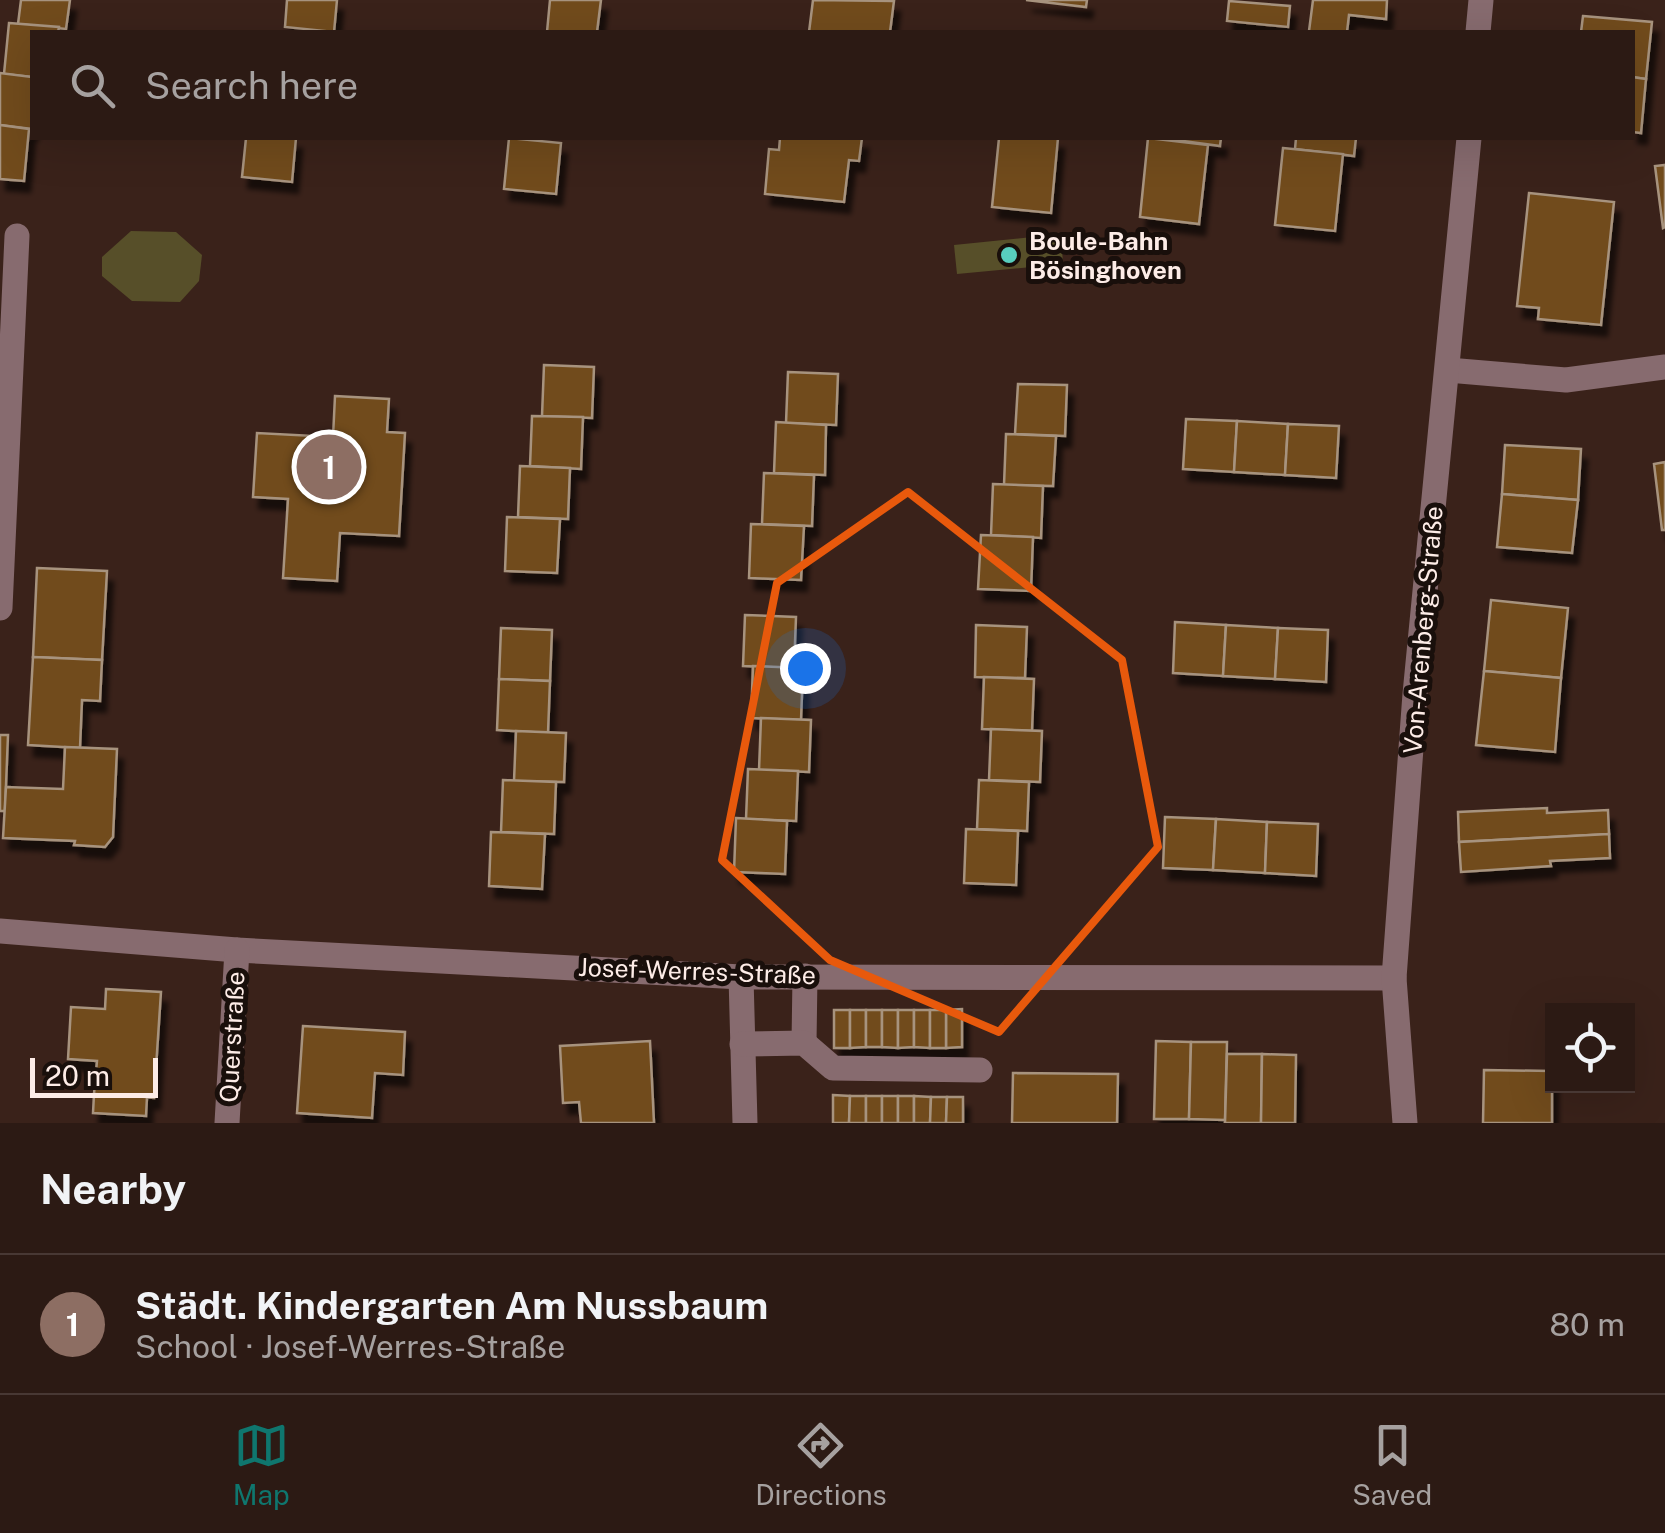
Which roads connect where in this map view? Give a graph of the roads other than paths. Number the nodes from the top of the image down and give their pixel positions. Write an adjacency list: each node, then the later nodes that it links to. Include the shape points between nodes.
1 (1480, 0): 2 (street)
2 (1478, 30)
3 (1469, 140): 6 (street, Von-Arenberg-Straße)
4 (17, 236): 7 (street)
5 (1665, 367): 6 (street, via 1566,380)
6 (1448, 370): 13 (street, Von-Arenberg-Straße)
7 (5, 384): 8 (street)
8 (0, 608)
9 (0, 931): 10 (street, Josef-Werres-Straße)
10 (237, 950): 11 (street, Josef-Werres-Straße); 17 (street, Querstraße)
11 (741, 976): 12 (street, Josef-Werres-Straße); 15 (street)
12 (805, 976): 13 (street, Josef-Werres-Straße); 14 (street)
13 (1394, 978): 19 (street, Von-Arenberg-Straße)
14 (804, 1043): 15 (street); 16 (street, via 833,1068)
15 (742, 1044): 18 (street)
16 (980, 1070)
17 (227, 1123)
18 (745, 1123)
19 (1404, 1123)

